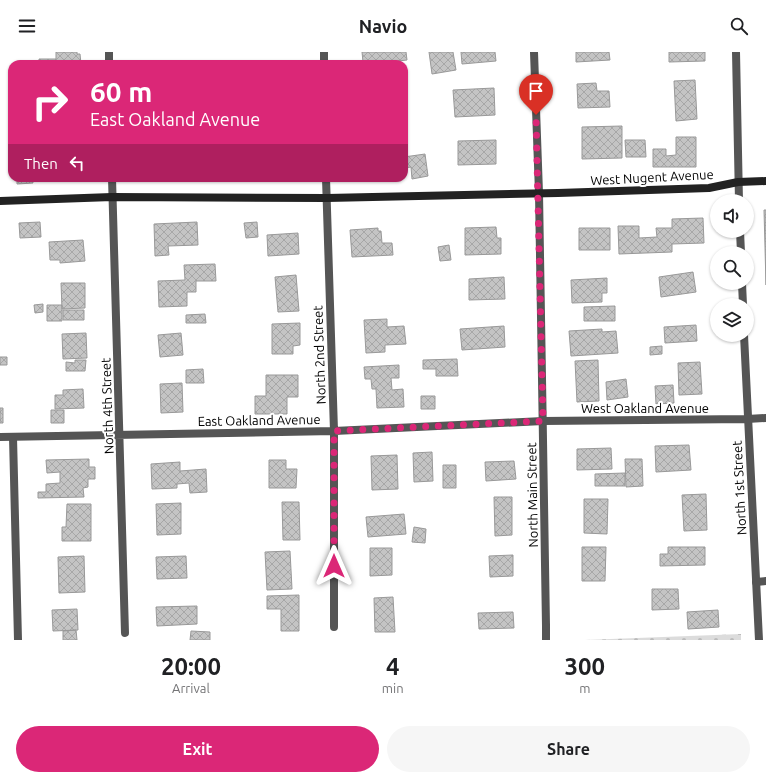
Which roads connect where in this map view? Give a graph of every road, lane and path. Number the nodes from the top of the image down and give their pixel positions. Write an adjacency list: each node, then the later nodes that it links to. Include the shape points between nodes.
1 (534, 52): 7 (street, North Main Street)
2 (736, 52): 5 (street)
3 (112, 182): 9 (street, North 4th Street)
4 (326, 182): 10 (street, North 2nd Street)
5 (738, 182): 6 (street, West Nugent Avenue); 7 (street, West Nugent Avenue, via 708,188); 8 (street)
6 (766, 182)
7 (539, 193): 10 (street, West Nugent Avenue); 15 (street, North Main Street)
8 (739, 194)
9 (112, 197): 10 (street, West Nugent Avenue); 11 (street, West Nugent Avenue); 17 (street, North 4th Street)
10 (327, 198): 16 (street, North 2nd Street)
11 (0, 202)
12 (744, 342): 14 (street, North 1st Street)
13 (766, 418): 14 (street, West Oakland Avenue)
14 (748, 419): 15 (street, West Oakland Avenue); 21 (street, North 1st Street)
15 (543, 421): 16 (street, East Oakland Avenue); 25 (street, North Main Street)
16 (334, 431): 17 (street, East Oakland Avenue); 22 (street, North 2nd Street)
17 (120, 435): 19 (street, East Oakland Avenue); 23 (street, North 4th Street)
18 (0, 437): 19 (street, East Oakland Avenue)
19 (13, 437): 24 (street)
20 (766, 581): 21 (street)
21 (756, 582): 26 (street, North 1st Street)
22 (334, 626)
23 (125, 633)
24 (18, 640)
25 (546, 640)
26 (759, 640)

